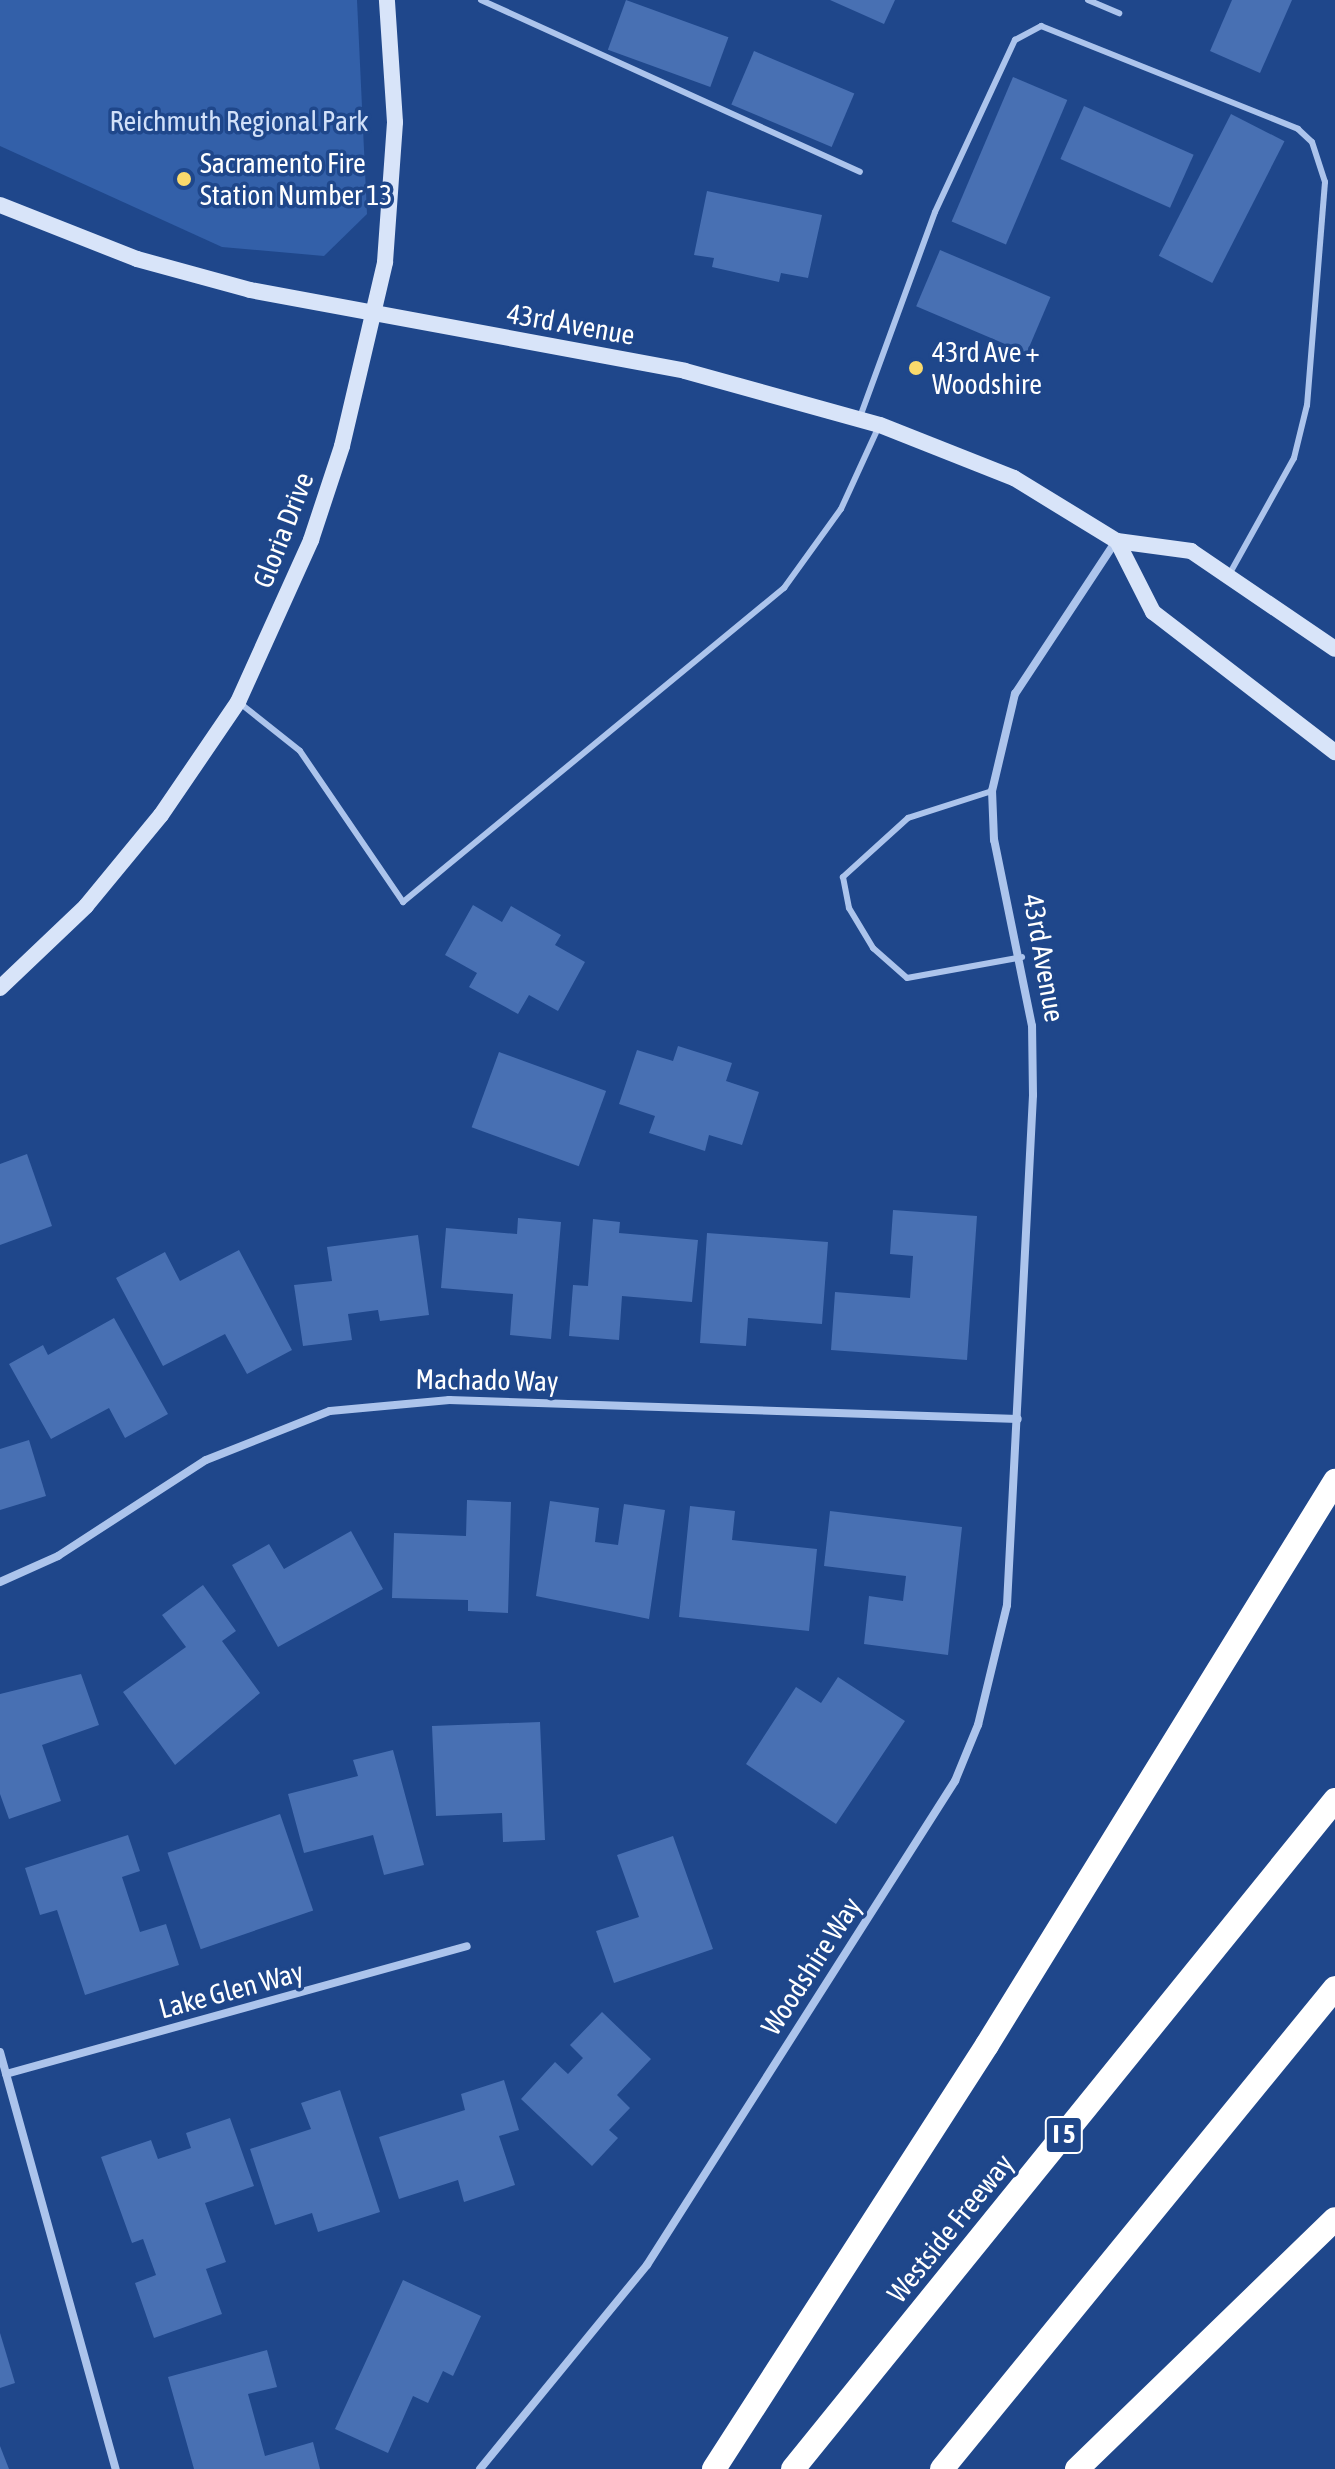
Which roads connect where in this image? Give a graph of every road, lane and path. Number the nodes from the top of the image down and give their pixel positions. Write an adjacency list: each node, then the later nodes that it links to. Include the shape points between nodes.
1 (387, 0): 7 (street, Gloria Drive, via 393,178)
2 (481, 0): 5 (lane)
3 (1088, 0): 4 (lane)
4 (1119, 13)
5 (860, 172)
6 (0, 205): 7 (street, 43rd Avenue, via 137,259)
7 (374, 314): 8 (street, 43rd Avenue, via 685,371); 13 (street, Gloria Drive, via 311,540)
8 (859, 419): 9 (street, 43rd Avenue); 11 (lane, via 935,212 1015,40 1041,26 1298,129 1312,142 1325,182 1307,405 1294,458)
9 (880, 425): 10 (street, 43rd Avenue, via 1014,478); 13 (lane, via 841,509 784,588 403,902 300,751)
10 (1117, 541): 11 (street, 43rd Avenue, via 1191,551); 14 (street, via 1153,612); 15 (street, 43rd Avenue, via 1015,694)
11 (1229, 575): 12 (street, 43rd Avenue)
12 (1335, 649)
13 (238, 702): 17 (street, Gloria Drive, via 161,815 86,906)
14 (1335, 752)
15 (992, 791): 16 (street, 43rd Avenue, via 994,840); 16 (lane, via 908,818 843,877 849,908 873,948 907,978)
16 (1022, 957): 18 (street, 43rd Avenue, via 1033,1095)
17 (0, 988)
18 (1018, 1419): 20 (street, Machado Way, via 449,1400 330,1411 206,1460 58,1556); 28 (street, Woodshire Way, via 1002,1641 955,1781 647,2265)
19 (1335, 1481): 29 (highway, via 987,2045)
20 (0, 1582)
21 (1335, 1800): 30 (highway, Westside Freeway / I 5)
22 (467, 1946): 25 (street, Lake Glen Way)
23 (1335, 1988): 31 (highway)
24 (0, 2052): 25 (street)
25 (6, 2074): 27 (street)
26 (1335, 2219): 32 (highway)
27 (116, 2469)
28 (480, 2469)
29 (714, 2469)
30 (793, 2469)
31 (942, 2469)
32 (1077, 2469)

